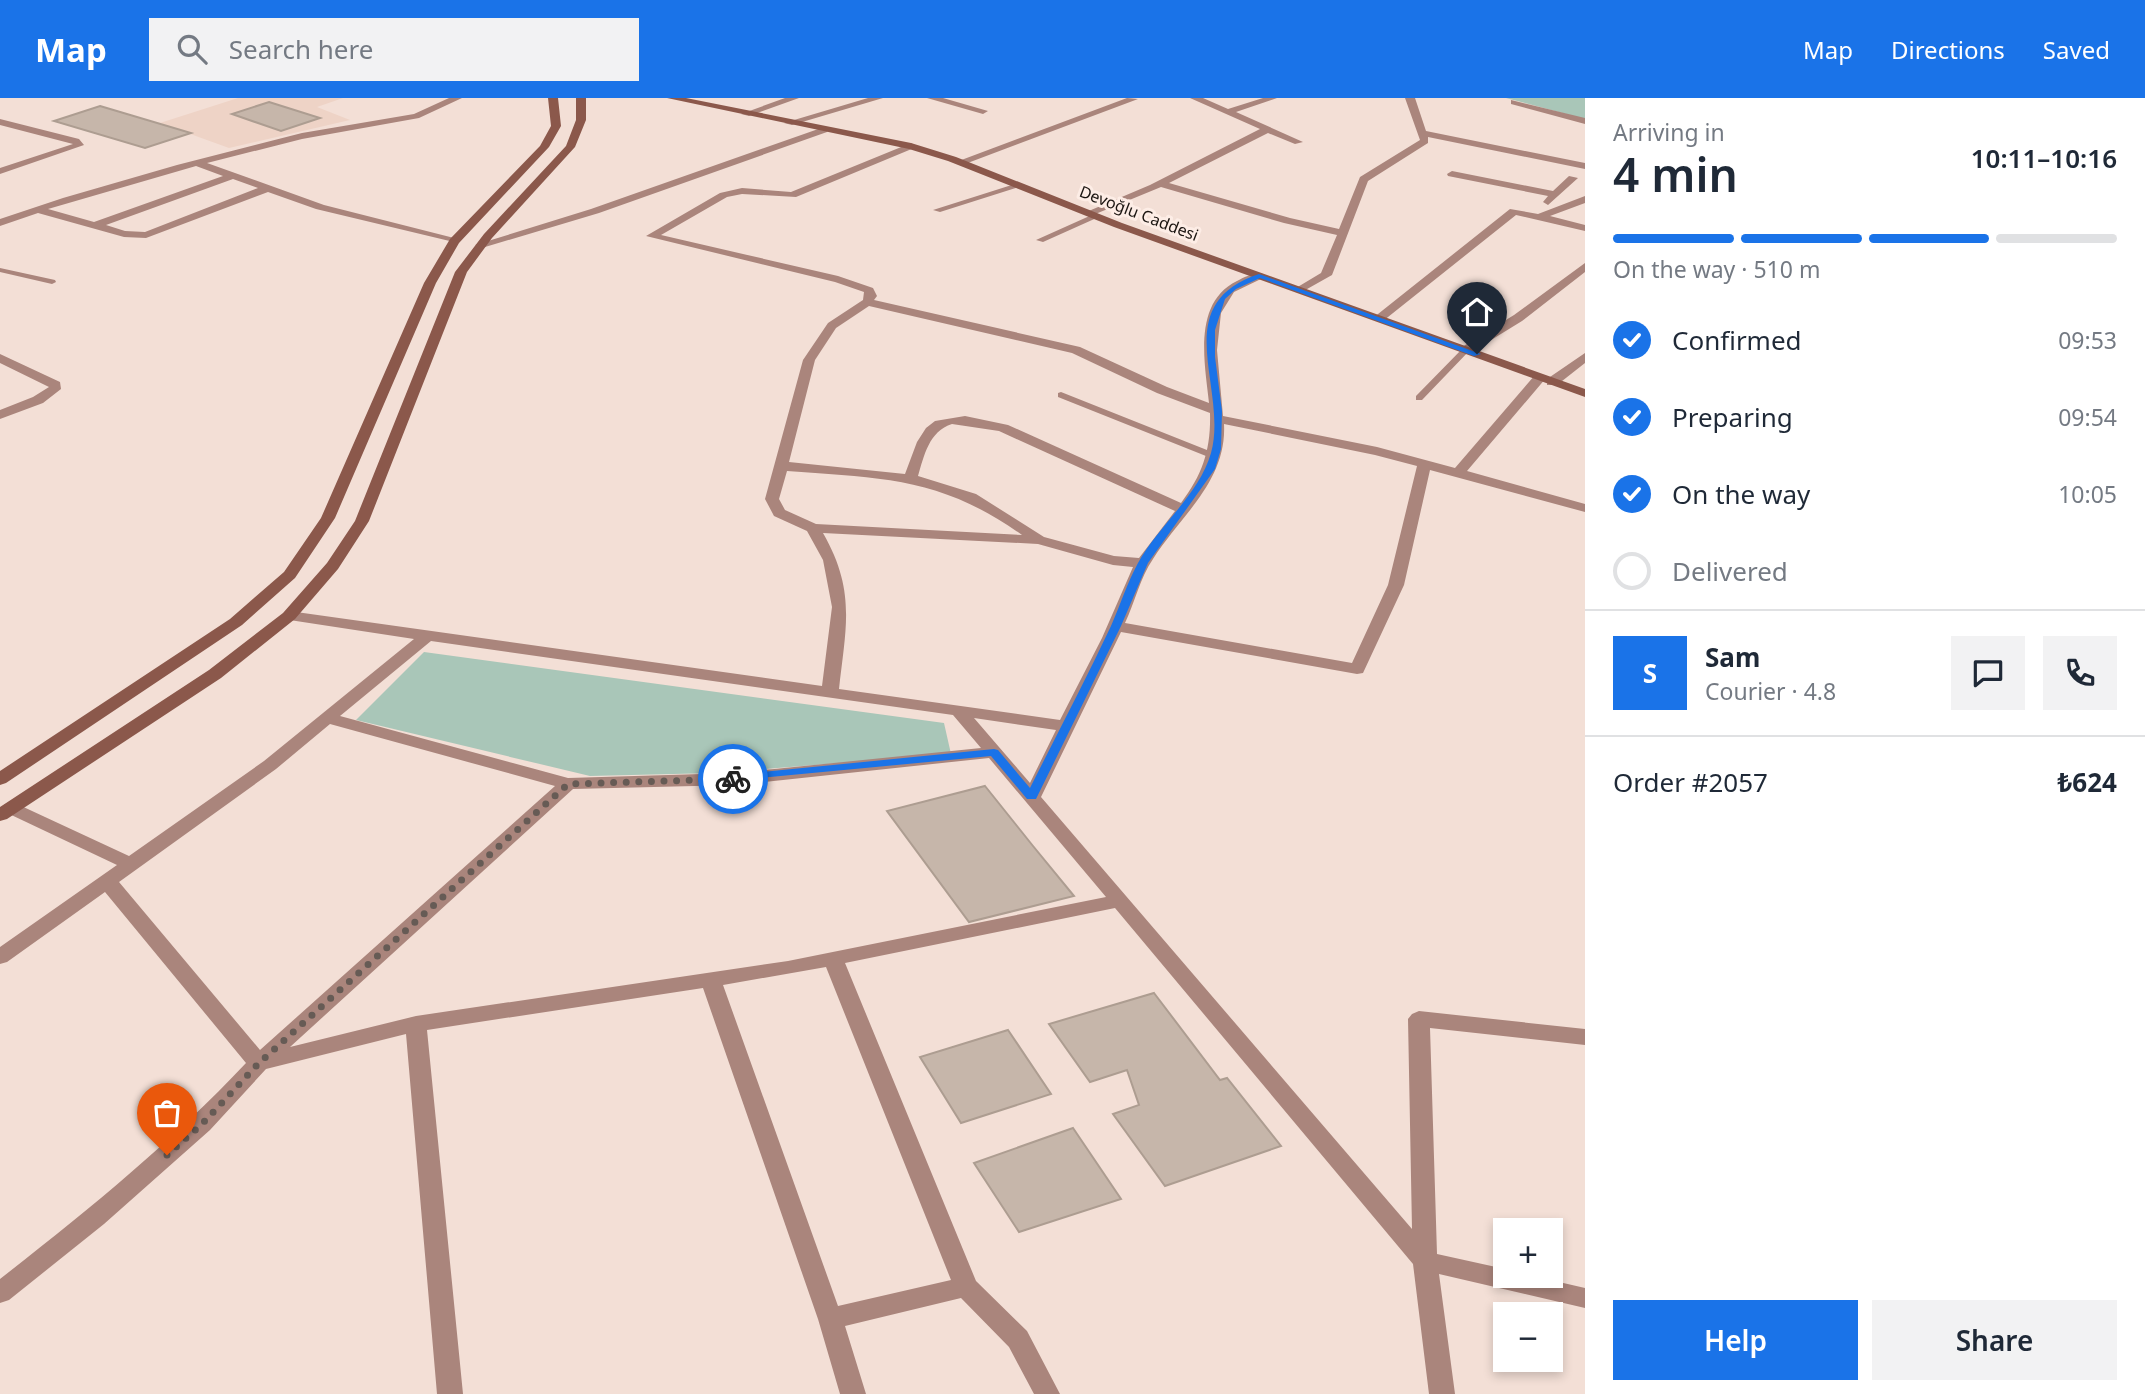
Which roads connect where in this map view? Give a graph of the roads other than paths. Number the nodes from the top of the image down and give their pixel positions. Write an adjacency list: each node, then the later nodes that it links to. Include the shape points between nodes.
1 (457, 98): 25 (street, via 416,116 302,136)
2 (553, 98): 45 (street, via 556,126 544,146)
3 (581, 98): 46 (street, via 581,120 570,147)
4 (675, 98): 15 (street, Devoğlu Caddesi)
5 (794, 98): 15 (street)
6 (878, 98): 18 (street)
7 (932, 98): 13 (street)
8 (1195, 98): 14 (street)
9 (1272, 98): 14 (street)
10 (1410, 98): 21 (street)
11 (1133, 99): 24 (street)
12 (1514, 102): 16 (street)
13 (983, 111)
14 (1227, 112): 20 (street)
15 (746, 114): 18 (street, Devoğlu Caddesi)
16 (1585, 121)
17 (0, 122): 27 (street, via 79,145)
18 (789, 123): 19 (street, Devoğlu Caddesi)
19 (824, 130): 23 (street, Devoğlu Caddesi); 46 (street, via 595,211)
20 (1268, 130): 22 (street); 31 (street)
21 (1423, 133): 26 (street); 43 (street, via 1425,141 1364,179)
22 (1298, 142)
23 (911, 146): 24 (street, Devoğlu Caddesi); 52 (street, via 792,195 742,191 724,195 651,236 857,284 869,290)
24 (961, 162): 32 (street, Devoğlu Caddesi)
25 (197, 163): 29 (street); 36 (street)
26 (1583, 164)
27 (0, 170)
28 (1452, 174): 34 (street)
29 (235, 175): 33 (street); 41 (street)
30 (1573, 178): 34 (street)
31 (1160, 184): 38 (street); 43 (street)
32 (1021, 185): 37 (lane); 38 (street, Devoğlu Caddesi)
33 (268, 188): 41 (street, via 146,235); 45 (street, via 320,207)
34 (1556, 195): 39 (street)
35 (1585, 199): 39 (street)
36 (38, 210): 40 (street); 41 (street)
37 (937, 210)
38 (1093, 214): 44 (lane); 49 (street, Devoğlu Caddesi)
39 (1533, 216): 42 (street); 53 (street, via 1514,211)
40 (0, 223)
41 (94, 226)
42 (1585, 228)
43 (1344, 233): 51 (street, via 1326,275)
44 (1040, 240)
45 (454, 241): 81 (street, via 430,283 328,518 290,575 236,622)
46 (481, 245): 73 (street, via 461,272 362,521 333,566)
47 (1585, 266): 54 (street, via 1518,318)
48 (0, 270): 50 (lane)
49 (1259, 276): 51 (street, Devoğlu Caddesi); 62 (street, via 1222,298 1211,330)
50 (52, 282)
51 (1300, 290): 53 (street, Devoğlu Caddesi)
52 (867, 302): 62 (street, via 1076,350); 65 (street, via 832,326 809,360)
53 (1379, 318): 54 (street, Devoğlu Caddesi)
54 (1466, 350): 57 (street, Devoğlu Caddesi); 60 (lane)
55 (1585, 357): 57 (street)
56 (0, 358): 61 (street, via 55,384 55,389)
57 (1546, 380): 58 (street, Devoğlu Caddesi); 66 (street)
58 (1585, 393)
59 (1061, 395): 63 (lane)
60 (1419, 398)
61 (0, 415)
62 (1217, 415): 63 (street); 64 (street)
63 (1214, 456): 69 (street)
64 (1424, 463): 66 (street); 74 (street, via 1396,585 1357,669)
65 (781, 466): 67 (street); 70 (street, via 772,499 779,513)
66 (1459, 472): 68 (street)
67 (910, 479): 69 (street, via 920,444 937,424 953,419 975,421 1003,428); 71 (street, via 961,493)
68 (1585, 508)
69 (1182, 509): 72 (street)
70 (813, 528): 71 (street); 76 (street, via 831,560 840,607)
71 (1039, 540): 72 (street, via 1114,561)
72 (1143, 563): 74 (street)
73 (289, 616): 75 (street); 84 (street, via 215,674)
74 (1116, 626): 79 (street)
75 (427, 636): 76 (street); 78 (street)
76 (830, 692): 77 (street)
77 (958, 710): 79 (street); 80 (street)
78 (328, 718): 82 (street); 85 (street)
79 (1066, 726): 83 (street)
80 (994, 752): 82 (street, via 735,779); 83 (street)
81 (0, 779)
82 (568, 784): 93 (street)
83 (1032, 797): 87 (street)
84 (5, 811): 85 (street)
85 (133, 865): 86 (street)
86 (108, 882): 88 (street); 93 (street)
87 (1119, 901): 89 (street); 94 (street)
88 (0, 957)
89 (832, 959): 90 (street); 95 (street)
90 (711, 979): 91 (street); 98 (street)
91 (416, 1024): 93 (street); 99 (street)
92 (1585, 1037): 94 (street, via 1419,1019)
93 (259, 1063): 96 (street, via 202,1124)
94 (1425, 1261): 97 (street); 102 (street)
95 (966, 1287): 98 (street); 101 (street, via 1018,1339)
96 (0, 1293)
97 (1585, 1298)
98 (831, 1319): 100 (street)
99 (450, 1394)
100 (853, 1394)
101 (1047, 1394)
102 (1442, 1394)

